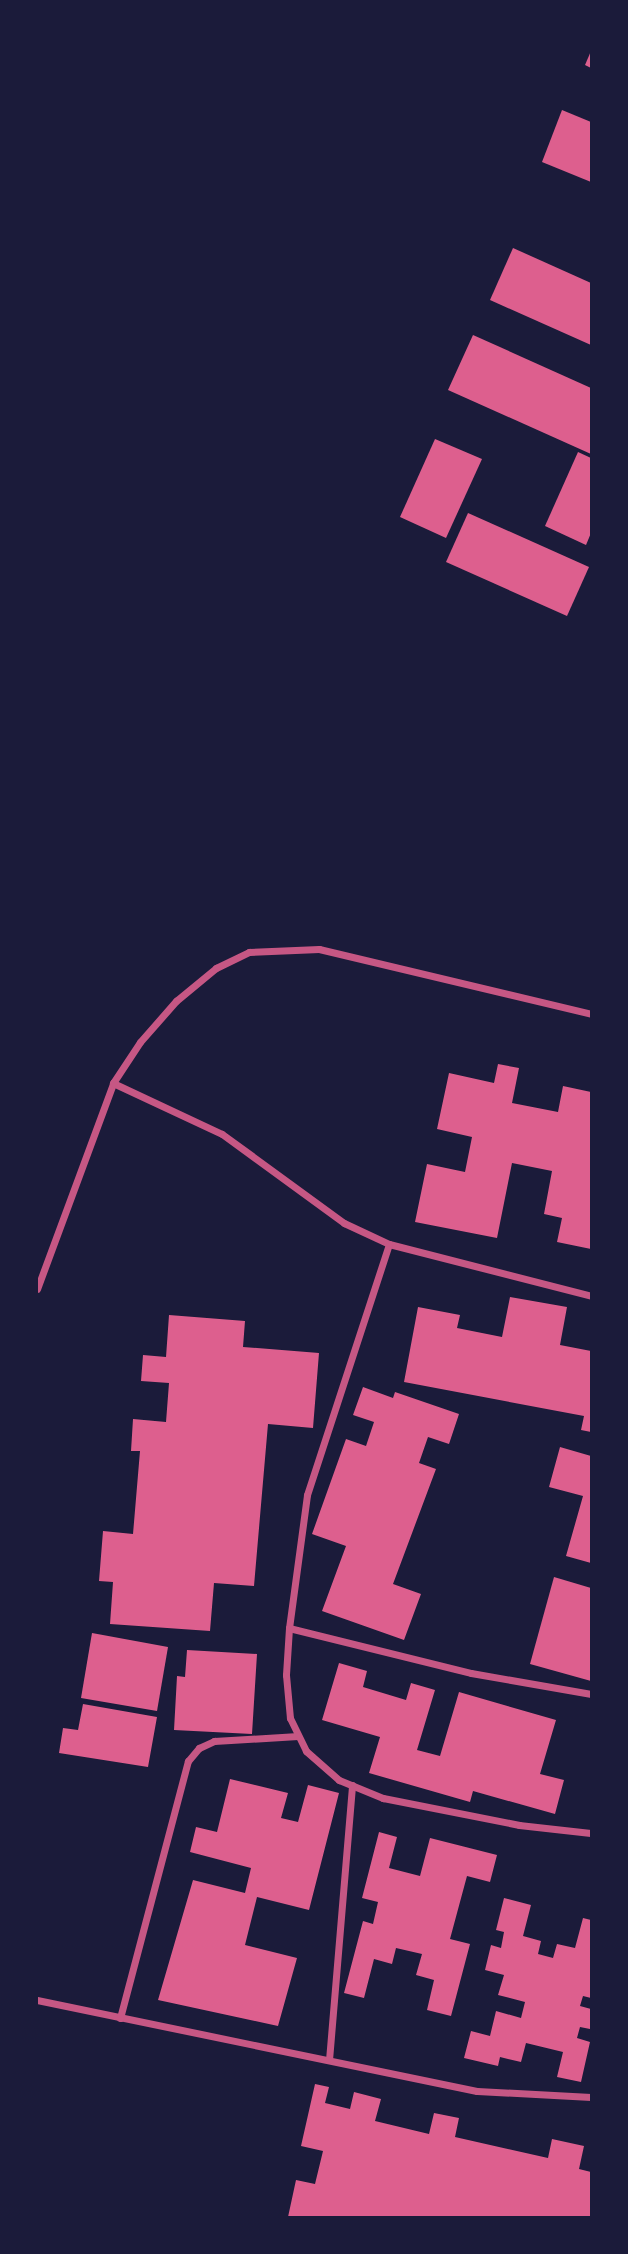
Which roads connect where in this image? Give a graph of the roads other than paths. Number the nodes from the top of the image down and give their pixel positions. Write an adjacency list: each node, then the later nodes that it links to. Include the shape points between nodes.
1 (591, 1014): 2 (street, via 319,949 249,952 216,968 176,1001 139,1042)
2 (113, 1083): 3 (street, via 222,1135 344,1223); 4 (street)
3 (389, 1244): 5 (street); 6 (street, via 307,1495)
4 (37, 1289)
5 (591, 1296)
6 (289, 1628): 7 (street, via 471,1673); 8 (street, via 286,1675 290,1717)
7 (591, 1694)
8 (298, 1736): 9 (street, via 306,1751); 12 (street, via 214,1741 199,1748 188,1761)
9 (352, 1785): 10 (street, via 383,1798 439,1811); 13 (street)
10 (591, 1833)
11 (37, 2000): 12 (street)
12 (120, 2018): 13 (street)
13 (330, 2060): 14 (street, via 477,2091)
14 (591, 2097)

